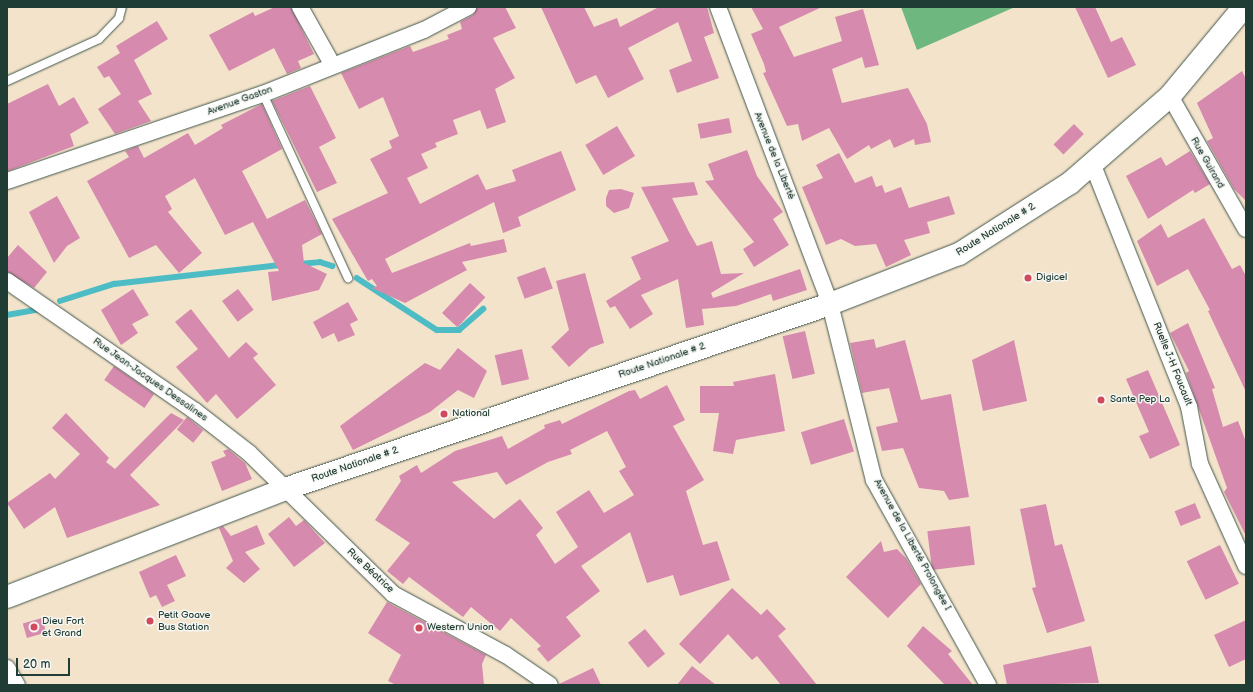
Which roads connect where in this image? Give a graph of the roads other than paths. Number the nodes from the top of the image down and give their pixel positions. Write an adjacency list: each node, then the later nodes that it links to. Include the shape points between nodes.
1 (122, 7): 7 (lane, via 119,18 99,39)
2 (300, 7): 6 (street)
3 (468, 7): 6 (street, Avenue Gaston, via 424,30)
4 (718, 7): 15 (street, Avenue de la Liberté)
5 (1244, 7): 9 (main road, Route Nationale # 2)
6 (332, 64): 8 (street, Avenue Gaston)
7 (7, 81)
8 (263, 94): 11 (street, Avenue Gaston); 13 (lane)
9 (1170, 96): 10 (main road, Route Nationale # 2); 12 (street, Rue Guirand)
10 (1092, 163): 15 (main road, Route Nationale # 2, via 1070,183 959,254); 17 (street, Ruelle J-H Foucault, via 1189,407 1200,464)
11 (7, 181)
12 (1246, 229)
13 (348, 278)
14 (7, 281): 16 (street, Rue Jean-Jacques Dessalines, via 195,411 249,453)
15 (830, 304): 16 (main road, Route Nationale # 2); 22 (street, Avenue de la Liberté Prolongée I, via 874,480)
16 (285, 489): 18 (main road, Route Nationale # 2); 21 (street, Rue Béatrice, via 393,594 506,655)
17 (1246, 566)
18 (7, 598)
19 (7, 668): 20 (street)
20 (17, 685)
21 (550, 685)
22 (988, 685)

